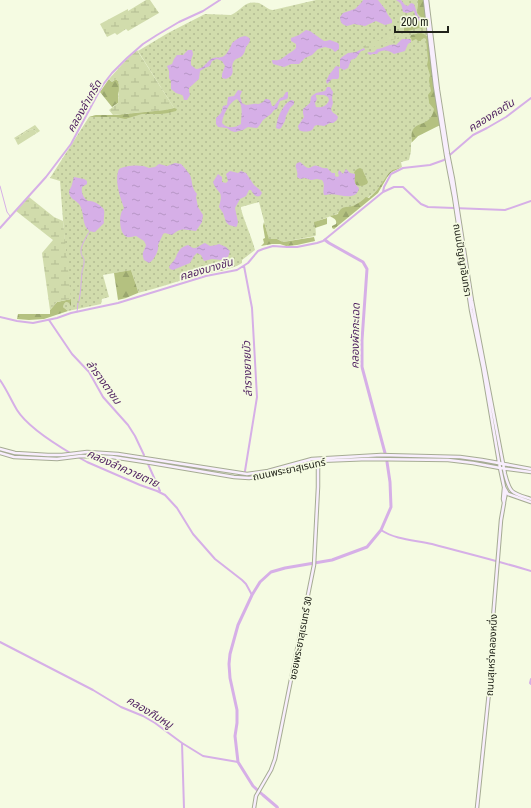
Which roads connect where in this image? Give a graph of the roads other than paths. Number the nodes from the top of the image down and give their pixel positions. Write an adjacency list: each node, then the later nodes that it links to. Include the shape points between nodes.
1 (426, 0): 7 (street, ถนนปัญญาอินทรา, via 446,154 454,179 473,310)
2 (0, 449): 5 (street, ถนนพระยาสุเรนทร์, via 15,453)
3 (0, 453): 5 (street, ถนนพระยาสุเรนทร์, via 14,457 57,459)
4 (81, 454): 5 (street, ถนนพระยาสุเรนทร์); 8 (street, ถนนพระยาสุเรนทร์, via 118,454); 10 (street, ถนนพระยาสุเรนทร์)
5 (66, 456)
6 (318, 462): 9 (street, ถนนพระยาสุเรนทร์, via 374,459 448,460); 10 (street, ถนนพระยาสุเรนทร์, via 254,477); 20 (street, ซอยพระยาสุเรนทร์ 30, via 315,561 275,759 256,796)
7 (501, 462): 8 (street, ถนนพระยาสุเรนทร์, via 451,456 369,455 312,459 251,474); 9 (street, ถนนปัญญาอินทรา); 12 (street, ถนนพระยาสุเรนทร์)
8 (188, 465): 10 (street)
9 (502, 468): 11 (street, ถนนพระยาสุเรนทร์); 13 (street, ถนนปัญญาอินทรา); 14 (street, ถนนปัญญาอินทรา)
10 (188, 469)
11 (508, 469): 12 (street, ถนนพระยาสุเรนทร์); 13 (street)
12 (531, 470)
13 (505, 474): 14 (street, ถนนปัญญาอินทรา)
14 (505, 486): 15 (street, ถนนปัญญาอินทรา); 18 (street); 19 (street, ถนนสุเหร่าคลองหนึ่ง)
15 (506, 492): 16 (street); 17 (street, ถนนสุเหร่าคลองหนึ่ง)
16 (510, 495): 17 (street); 18 (street)
17 (505, 499): 19 (street, ถนนสุเหร่าคลองหนึ่ง)
18 (531, 500)
19 (504, 503): 21 (street, ถนนสุเหร่าคลองหนึ่ง)
20 (254, 808)
21 (477, 808)

